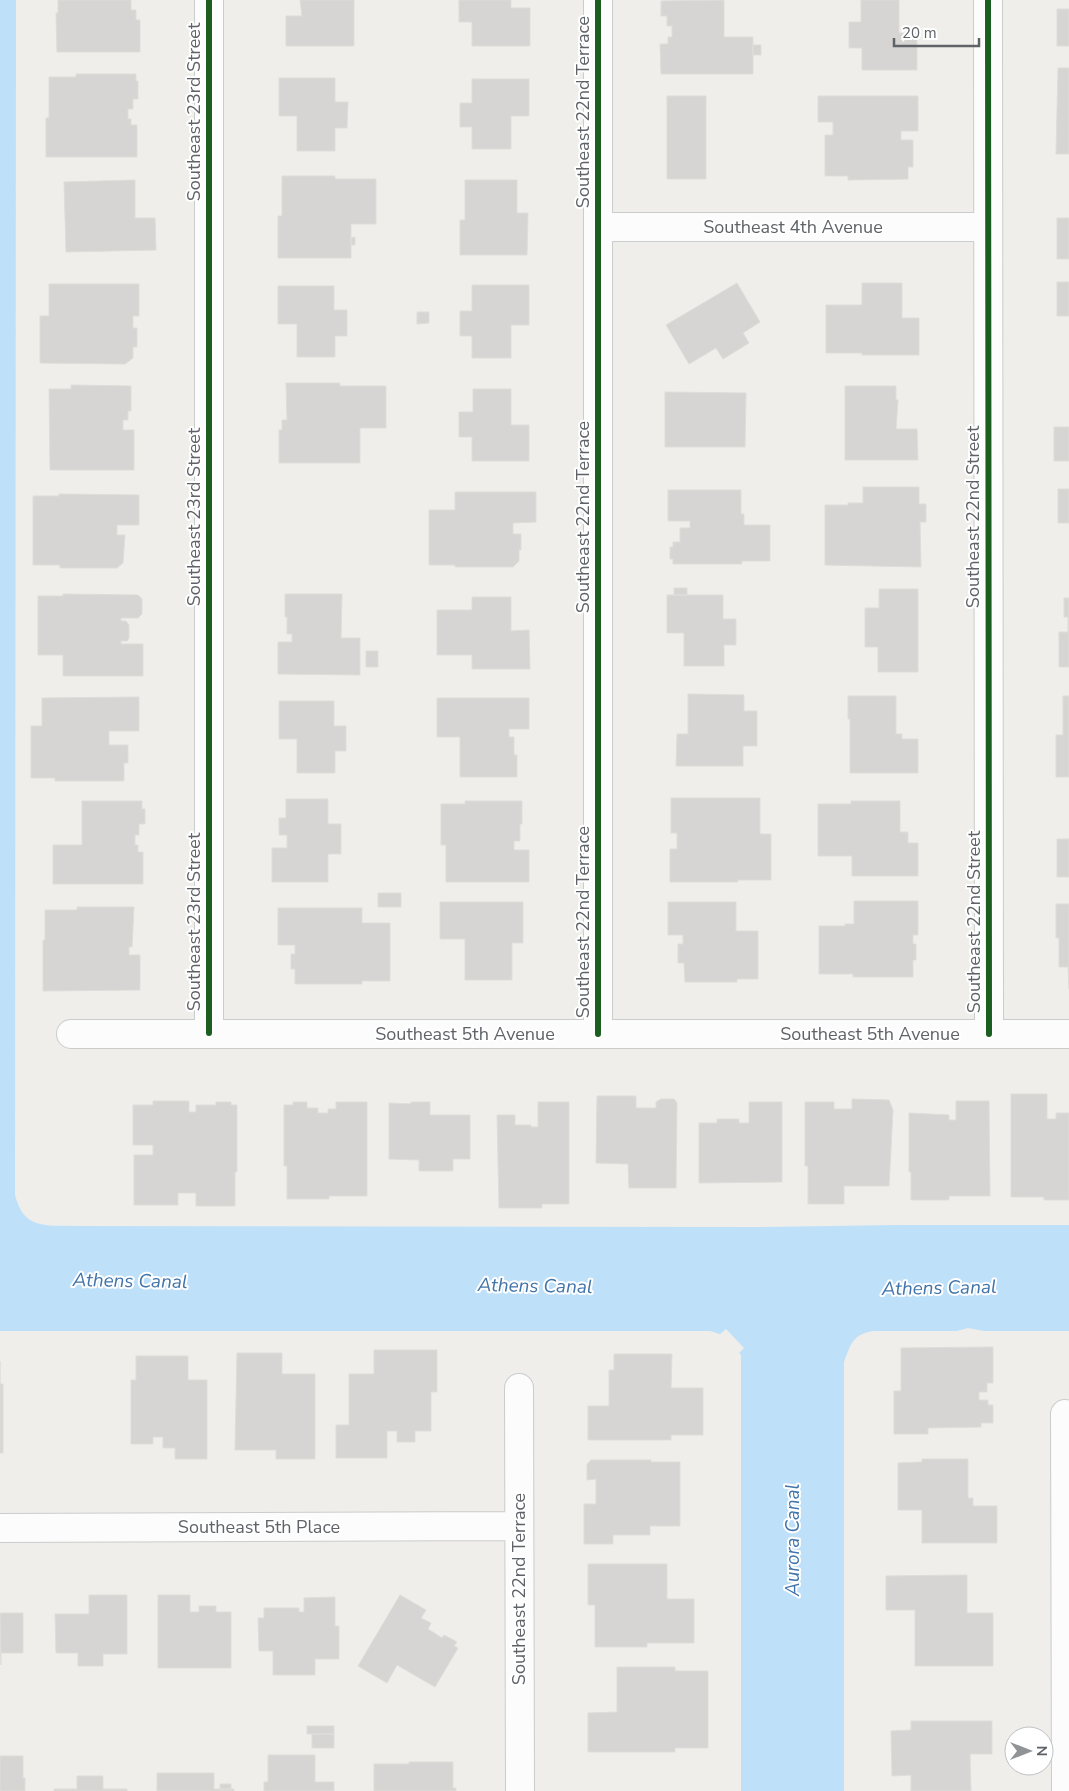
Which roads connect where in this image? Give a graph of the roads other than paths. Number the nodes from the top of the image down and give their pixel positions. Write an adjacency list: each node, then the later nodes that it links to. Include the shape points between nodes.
1 (209, 0): 6 (street, Southeast 23rd Street)
2 (598, 0): 4 (street, Southeast 22nd Terrace)
3 (988, 0): 5 (street, Southeast 22nd Street)
4 (598, 227): 5 (street, Southeast 4th Avenue); 8 (street, Southeast 22nd Terrace)
5 (988, 227): 9 (street, Southeast 22nd Street)
6 (209, 1033): 7 (street, Southeast 5th Avenue); 8 (street, Southeast 5th Avenue)
7 (72, 1034)
8 (598, 1034): 9 (street, Southeast 5th Avenue)
9 (989, 1034): 10 (street, Southeast 5th Avenue)
10 (1069, 1034)
11 (519, 1388): 14 (street, Southeast 22nd Terrace)
12 (1065, 1414): 13 (street)
13 (1067, 1525): 17 (street)
14 (519, 1526): 15 (street, Southeast 5th Place); 16 (street, Southeast 22nd Terrace)
15 (0, 1528)
16 (520, 1791)
17 (1066, 1791)

